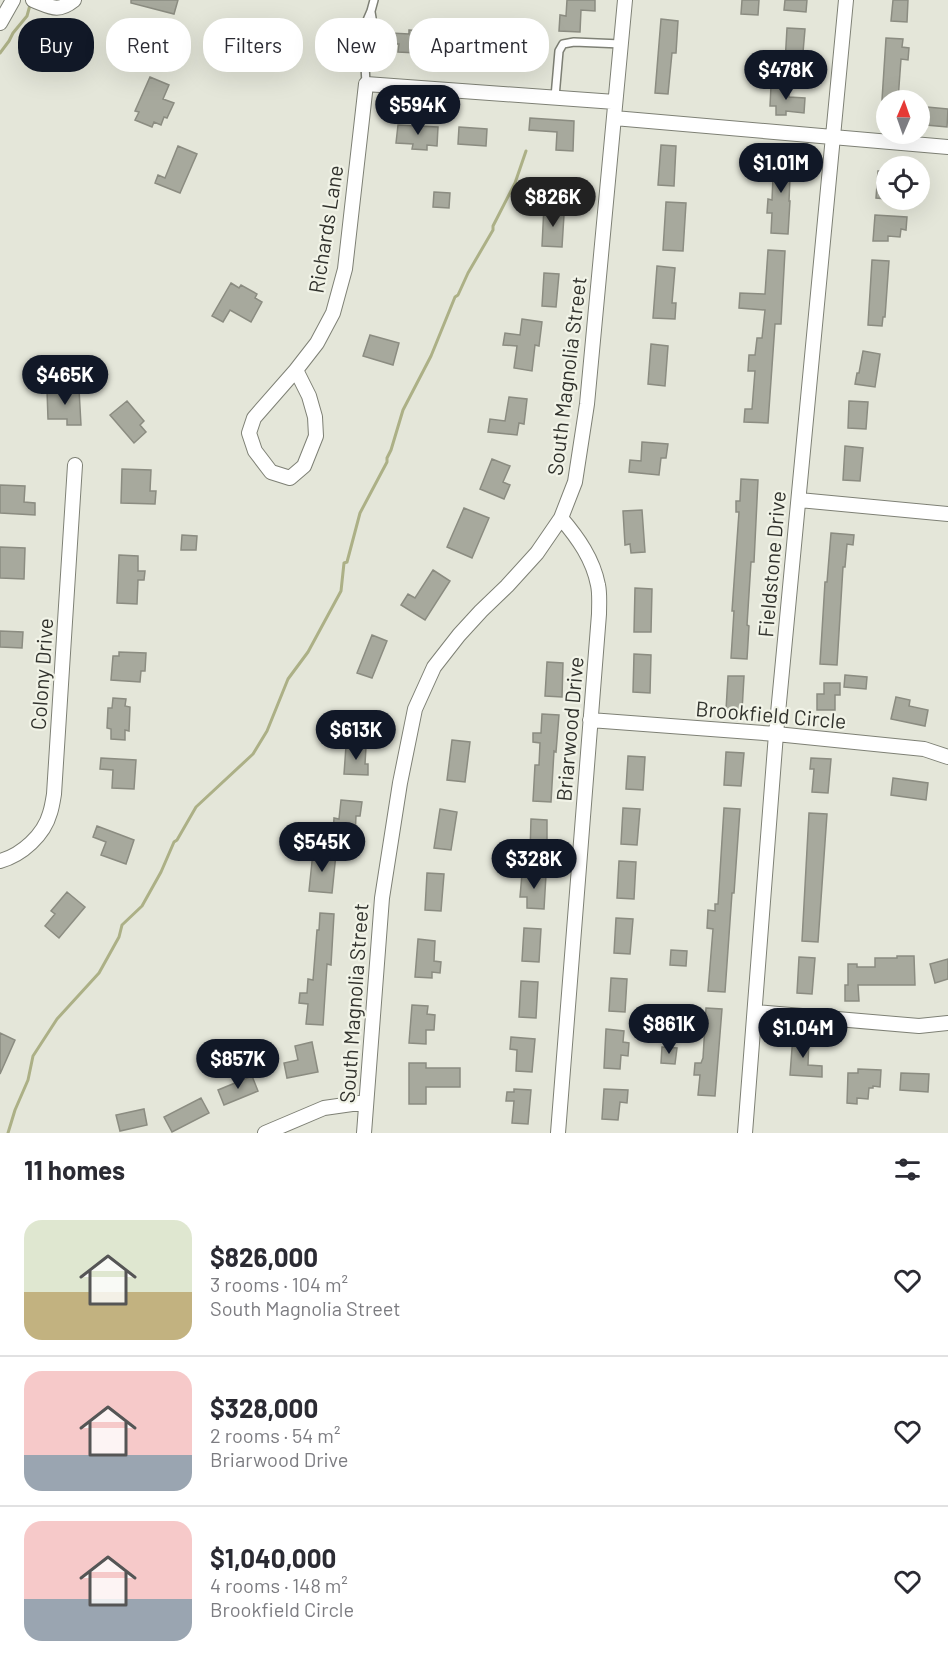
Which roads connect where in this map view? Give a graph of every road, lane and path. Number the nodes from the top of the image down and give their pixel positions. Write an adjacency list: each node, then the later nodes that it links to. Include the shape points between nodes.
1 (13, 0): 7 (street)
2 (33, 0): 3 (street, via 54,9)
3 (74, 0)
4 (374, 0): 9 (lane, via 360,53)
5 (625, 0): 8 (street, South Magnolia Street)
6 (846, 0): 13 (street, Fieldstone Drive)
7 (0, 23)
8 (621, 44): 10 (lane, via 563,44); 11 (street, South Magnolia Street)
9 (366, 84): 10 (street); 15 (street, Richards Lane, via 345,269 333,313)
10 (555, 98): 11 (street)
11 (615, 102): 12 (street, South Magnolia Street)
12 (614, 118): 13 (street); 19 (street, South Magnolia Street, via 585,415 575,482)
13 (833, 138): 14 (street); 17 (street, Fieldstone Drive)
14 (948, 147)
15 (296, 370): 15 (street, Richards Lane, via 309,396 316,436 304,466 290,478 271,472 255,451 249,433 254,418)
16 (75, 465): 23 (street, Colony Drive, via 54,794 40,833 24,849)
17 (799, 500): 18 (street); 21 (street, Fieldstone Drive)
18 (948, 514)
19 (561, 518): 20 (street, Briarwood Drive, via 590,560 598,586); 26 (street, South Magnolia Street, via 537,553 434,667 416,709 382,898)
20 (590, 720): 21 (street, Brookfield Circle); 29 (street, Briarwood Drive)
21 (776, 734): 22 (street, Brookfield Circle, via 924,750); 24 (street, Fieldstone Drive)
22 (948, 757)
23 (0, 861)
24 (755, 1012): 25 (street, via 919,1026); 30 (street, Fieldstone Drive)
25 (948, 1023)
26 (366, 1102): 27 (street, via 324,1108); 28 (street, South Magnolia Street)
27 (265, 1133)
28 (364, 1133)
29 (558, 1133)
30 (745, 1133)

